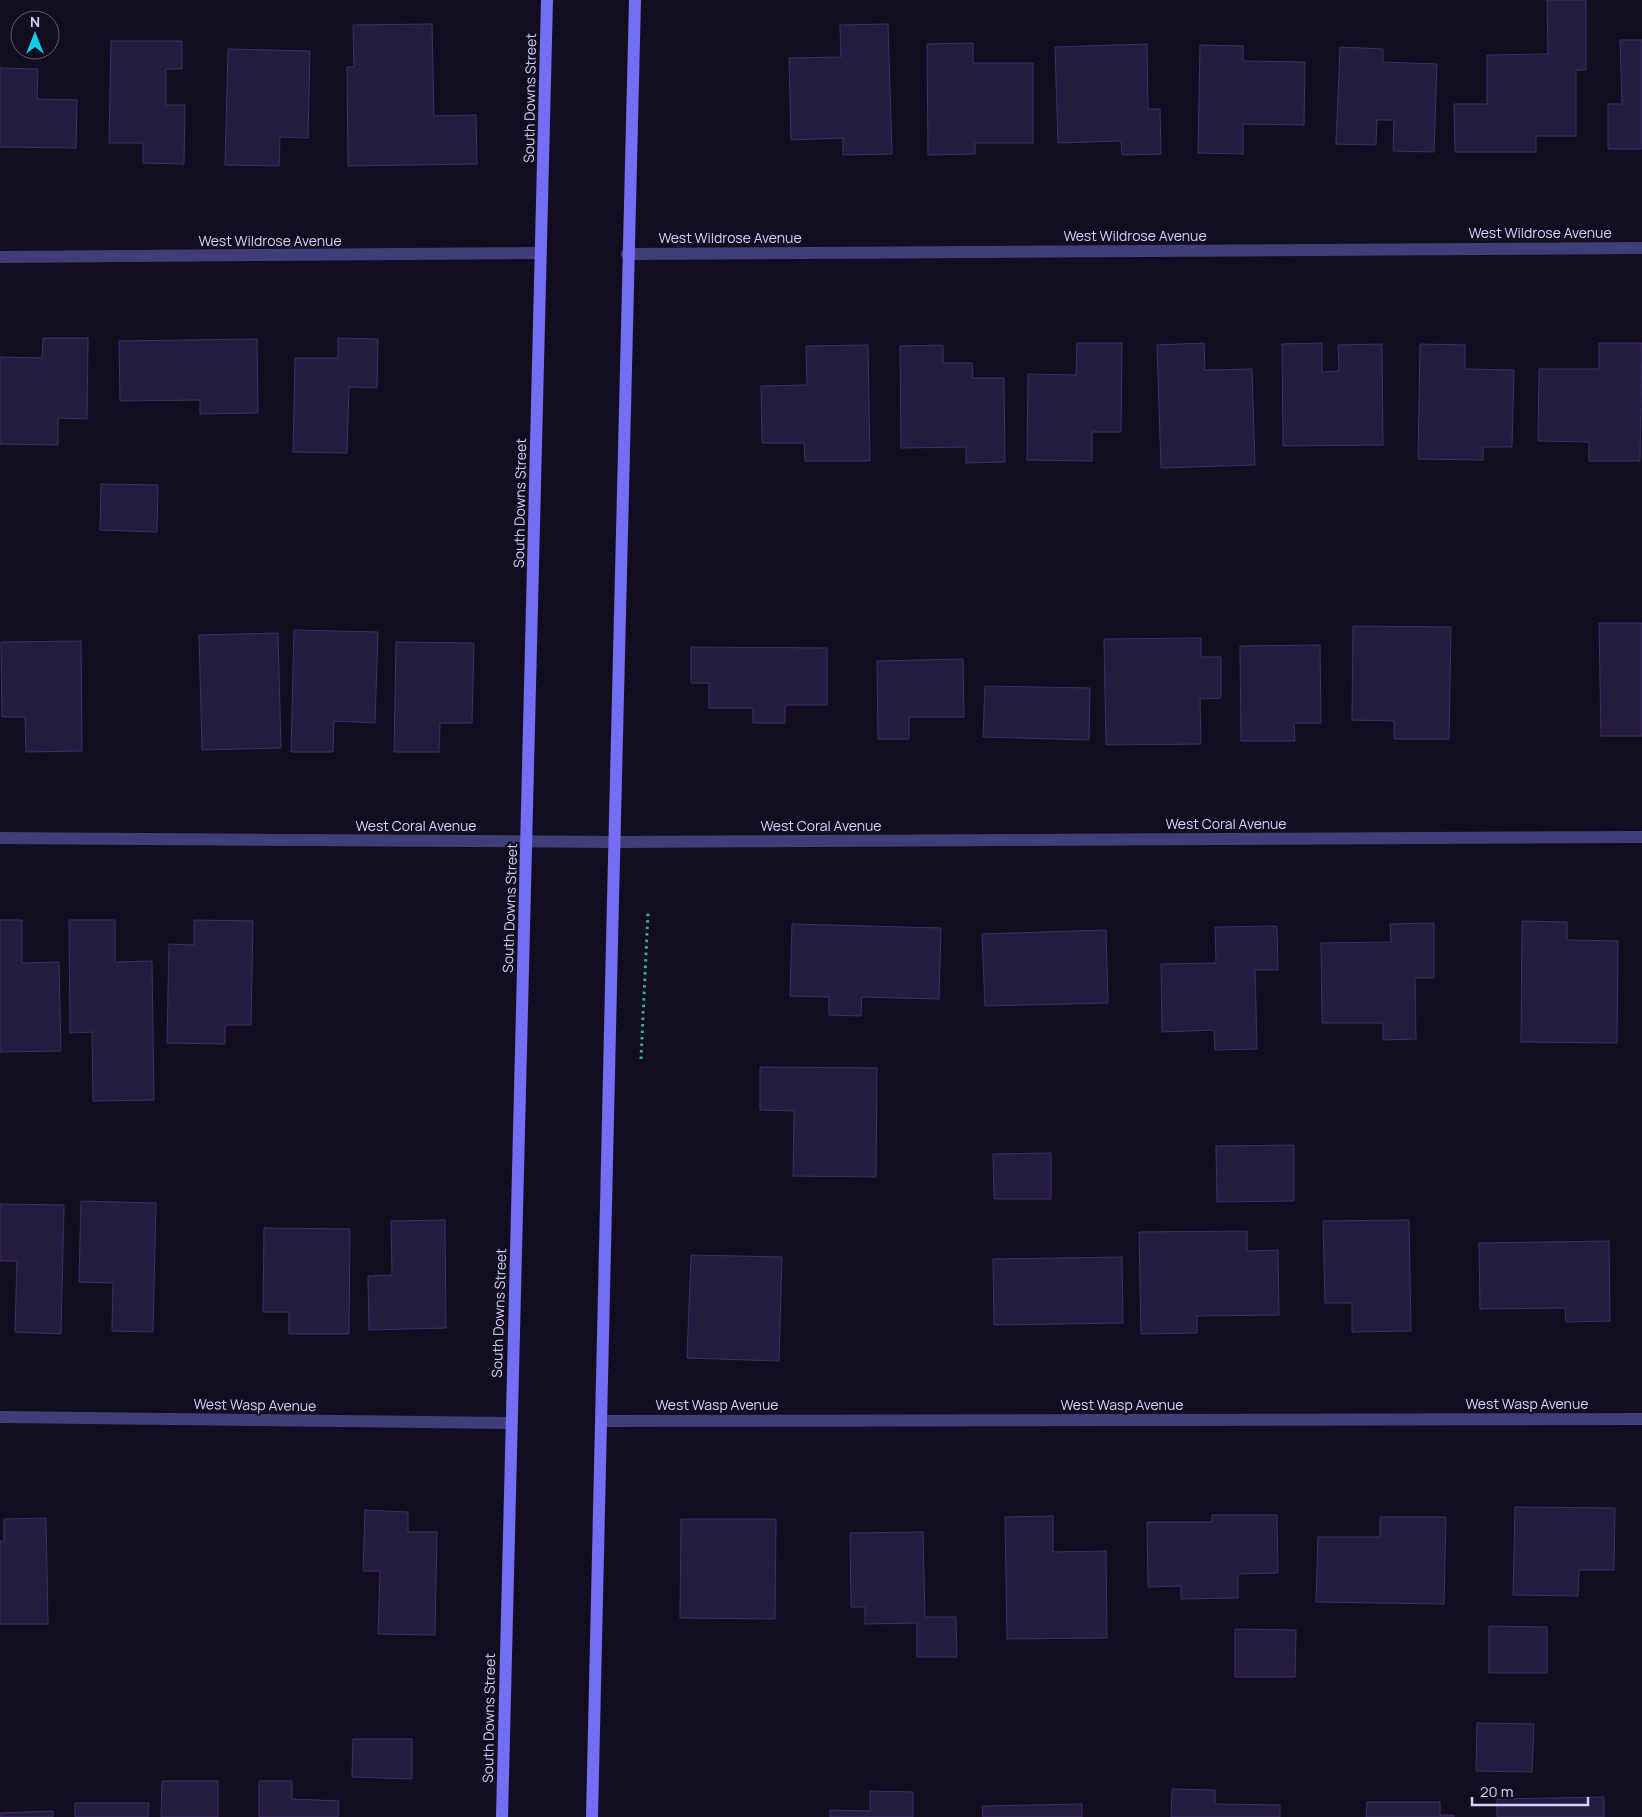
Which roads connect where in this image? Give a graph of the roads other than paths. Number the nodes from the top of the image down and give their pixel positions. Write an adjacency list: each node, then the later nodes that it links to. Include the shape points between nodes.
1 (547, 0): 4 (main road, South Downs Street)
2 (635, 0): 5 (main road)
3 (1642, 248): 5 (street, West Wildrose Avenue)
4 (541, 253): 6 (street, West Wildrose Avenue); 9 (main road, South Downs Street)
5 (627, 254): 10 (main road)
6 (0, 257)
7 (1642, 837): 10 (street, West Coral Avenue)
8 (0, 838): 9 (street, West Coral Avenue)
9 (527, 841): 10 (street, West Coral Avenue); 14 (main road, South Downs Street)
10 (615, 842): 13 (main road)
11 (0, 1417): 14 (street, West Wasp Avenue)
12 (1642, 1419): 13 (street, West Wasp Avenue)
13 (603, 1421): 16 (main road)
14 (510, 1423): 15 (main road, South Downs Street)
15 (502, 1817)
16 (592, 1817)

